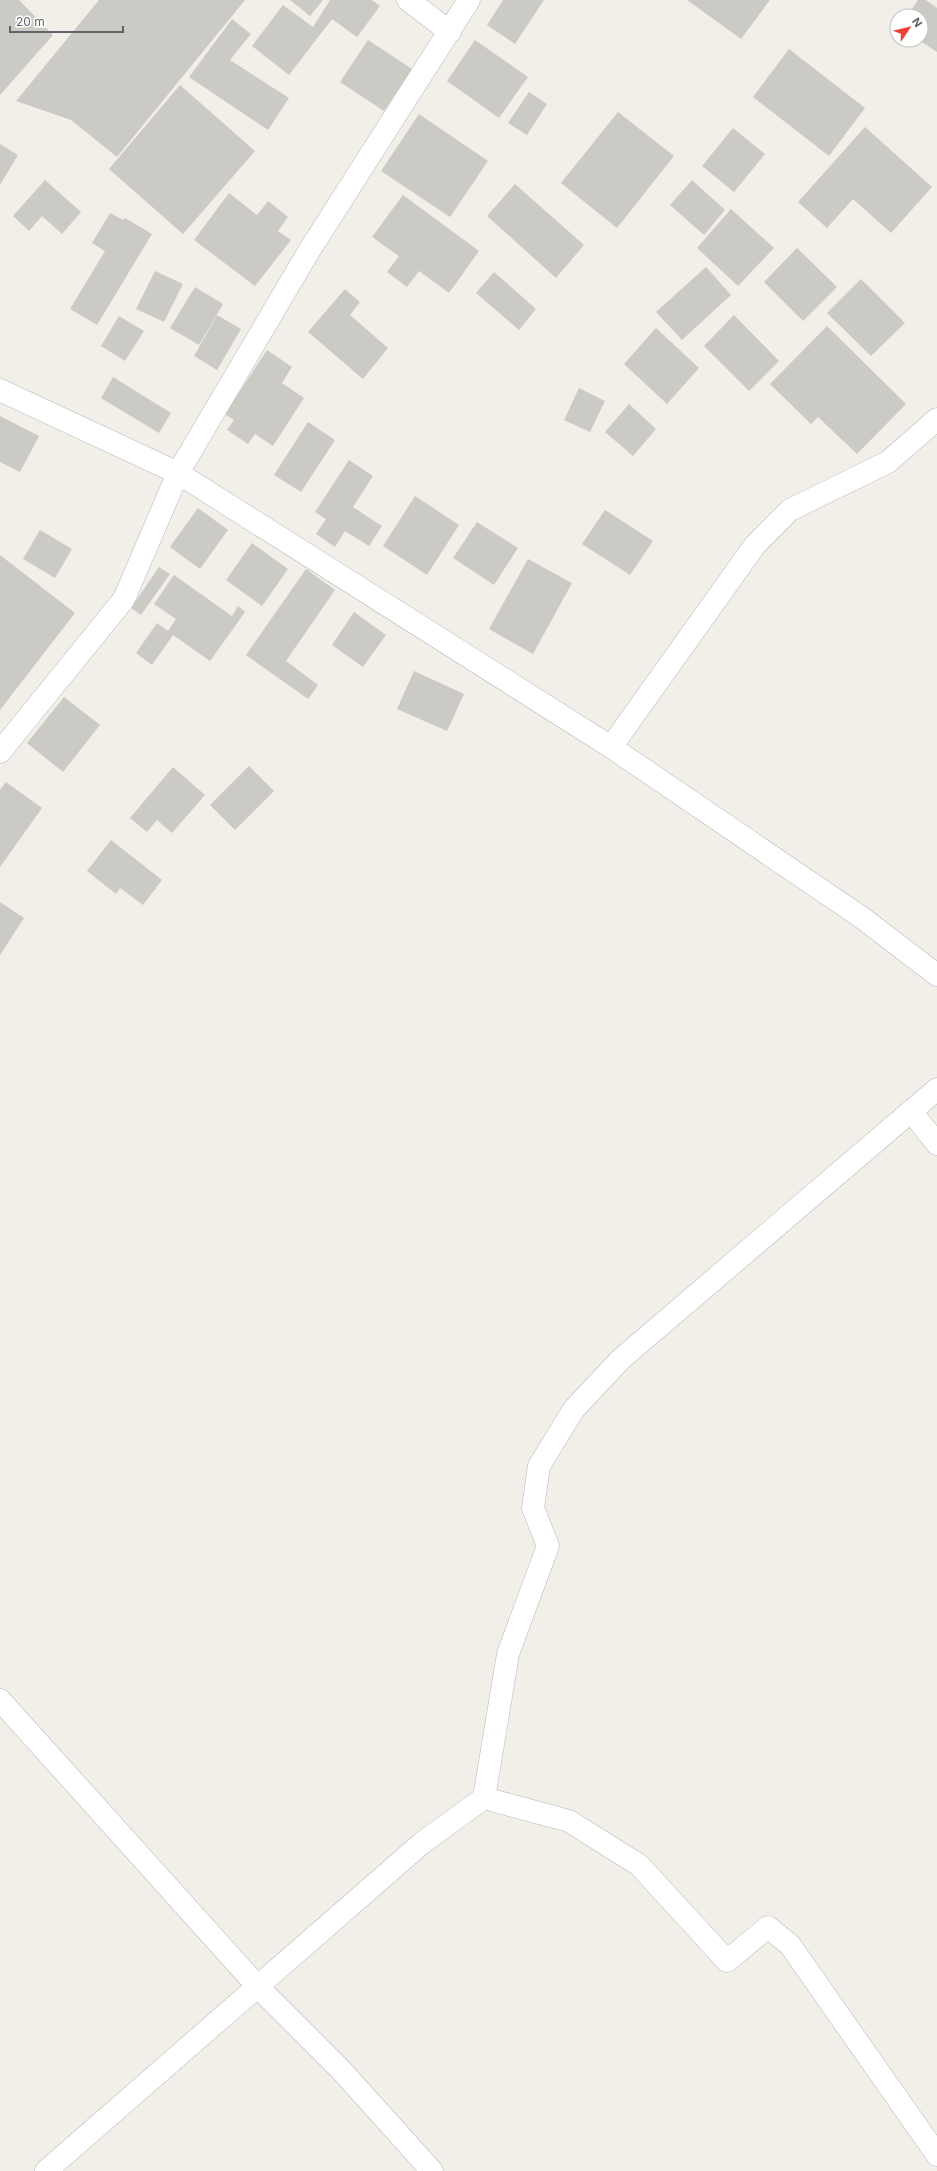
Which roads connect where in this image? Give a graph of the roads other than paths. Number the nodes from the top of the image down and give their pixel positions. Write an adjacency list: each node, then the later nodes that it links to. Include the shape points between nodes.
1 (408, 0): 3 (street)
2 (469, 0): 3 (street)
3 (450, 32): 6 (street, via 309,250)
4 (0, 390): 6 (street)
5 (937, 419): 7 (street, via 888,462 790,510 755,545)
6 (178, 473): 7 (street); 8 (street, via 124,598)
7 (611, 747): 9 (street, via 861,917)
8 (0, 752)
9 (937, 975)
10 (937, 1089): 11 (street)
11 (911, 1111): 12 (street); 14 (street, via 621,1359 574,1409 539,1466 534,1508 548,1546 508,1654)
12 (937, 1144)
13 (0, 1700): 15 (street)
14 (484, 1798): 15 (street, via 422,1843); 16 (street, via 569,1821 639,1865 727,1961 768,1926 790,1945)
15 (258, 1987): 17 (street); 18 (street, via 341,2070)
16 (937, 2155)
17 (46, 2171)
18 (432, 2171)

